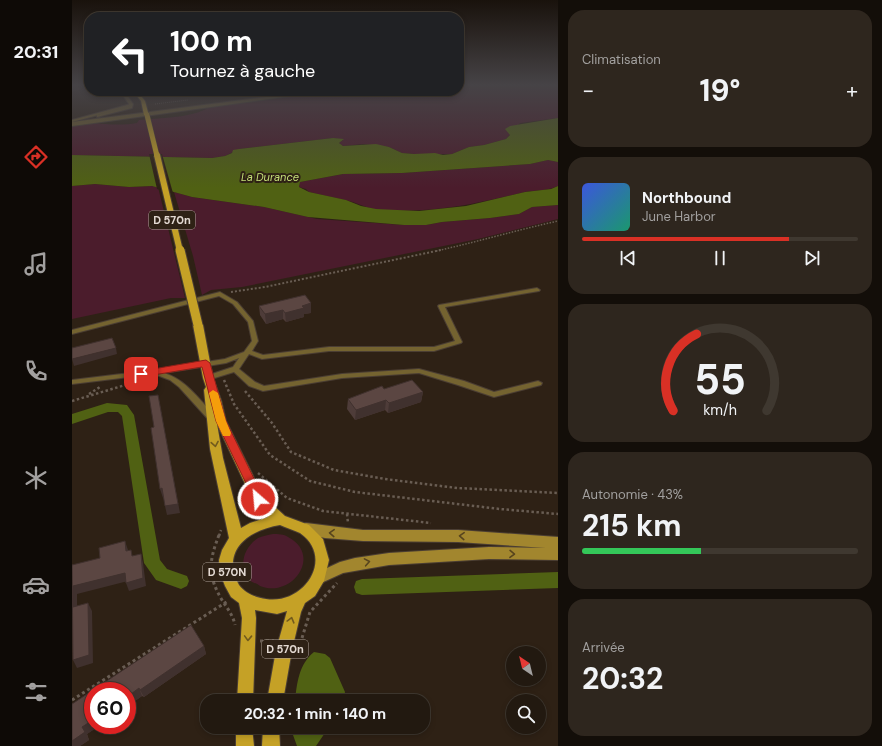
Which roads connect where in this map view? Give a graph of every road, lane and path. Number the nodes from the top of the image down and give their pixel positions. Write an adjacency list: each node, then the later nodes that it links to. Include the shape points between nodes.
1 (89, 119): 4 (street)
2 (107, 119): 4 (street)
3 (148, 119): 10 (main road, D 570n, bridge)
4 (74, 123)
5 (558, 221): 7 (path, via 474,243)
6 (537, 290): 9 (lane, via 442,306 459,342 434,349 329,349 262,357)
7 (220, 294): 8 (lane); 9 (lane, via 235,303 251,322 255,341)
8 (72, 332)
9 (249, 352): 10 (lane, via 226,361); 11 (lane)
10 (206, 363): 12 (lane); 15 (main road, D 570n)
11 (235, 369): 13 (lane); 14 (lane)
12 (155, 372): 16 (lane); 20 (lane, via 182,385)
13 (222, 375): 15 (lane); 24 (path, via 234,404 270,455 310,481 355,492)
14 (243, 376): 18 (lane, via 263,389 342,376 419,372 494,395); 22 (path, via 238,382 272,423 291,452 334,470 458,488)
15 (208, 378): 20 (main road, D 570n); 25 (main road, D 570n, via 221,421 258,499)
16 (72, 382)
17 (133, 383): 19 (path)
18 (538, 383)
19 (72, 401)
20 (210, 416): 28 (main road, D 570n, one-way to 28)
21 (278, 491): 23 (path, via 287,498 323,511)
22 (558, 492)
23 (347, 514)
24 (558, 514)
25 (280, 520): 27 (main road, D 570N, via 294,523); 28 (main road, D 570N, via 256,525)
26 (222, 528): 35 (path, via 209,565 213,586)
27 (306, 530): 29 (main road, one-way to 27, via 459,536 383,537); 31 (main road, D 570N, via 316,539 322,551 323,564)
28 (236, 539): 33 (main road, D 570N, via 229,551 226,564 228,578 234,590)
29 (558, 543)
30 (558, 554): 31 (main road, one-way to 30, via 355,564 389,559 489,553)
31 (319, 578): 34 (main road, D 570N)
32 (342, 581): 38 (path, via 337,583 310,612 301,642)
33 (242, 597): 34 (main road, D 570N, via 262,606 281,606); 35 (path); 37 (main road, D 570n, one-way to 37, via 249,618)
34 (299, 600): 38 (main road, D 570n, one-way to 34)
35 (224, 604): 36 (path, via 234,618); 41 (path)
36 (235, 627)
37 (248, 640): 38 (path); 39 (main road, D 570n)
38 (286, 641): 40 (main road, D 570n)
39 (245, 694)
40 (276, 694)
41 (72, 700)
42 (244, 734): 44 (main road)
43 (271, 734): 45 (main road)
44 (245, 746)
45 (271, 746)

